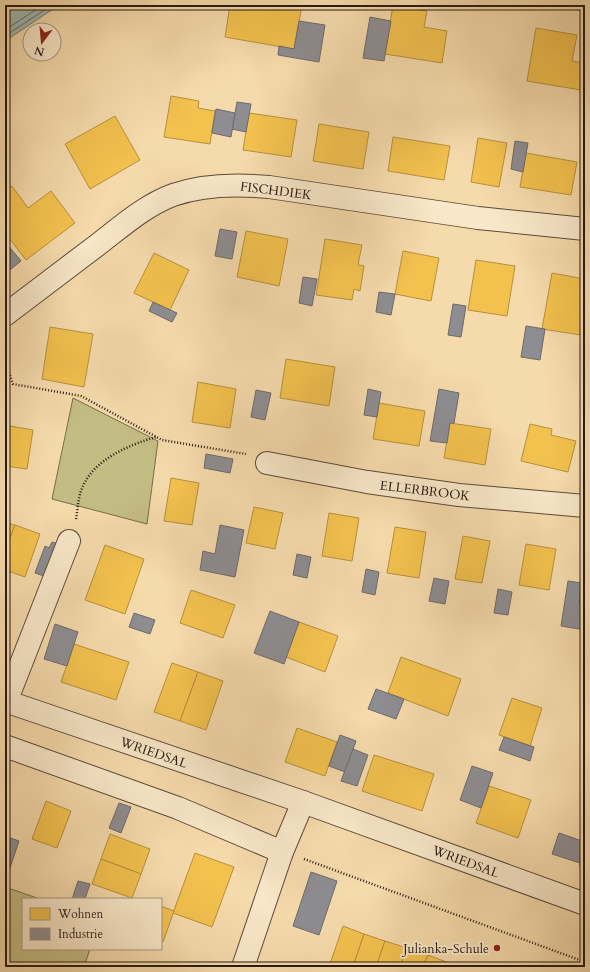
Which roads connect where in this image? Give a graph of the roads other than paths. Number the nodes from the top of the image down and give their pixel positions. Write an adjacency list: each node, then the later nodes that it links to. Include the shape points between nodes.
1 (585, 229): 2 (street, FISCHDIEK, via 478,218 269,187 214,186 173,196 155,205 127,223)
2 (5, 315)
3 (267, 463): 4 (street, ELLERBROOK, via 367,482 452,494)
4 (585, 506)
5 (69, 541): 6 (street, WRIEDSAL)
6 (6, 702): 8 (street, WRIEDSAL)
7 (5, 746): 9 (street, via 178,808)
8 (303, 802): 9 (street); 10 (street, WRIEDSAL)
9 (282, 852): 11 (street)
10 (585, 904)
11 (243, 967)

